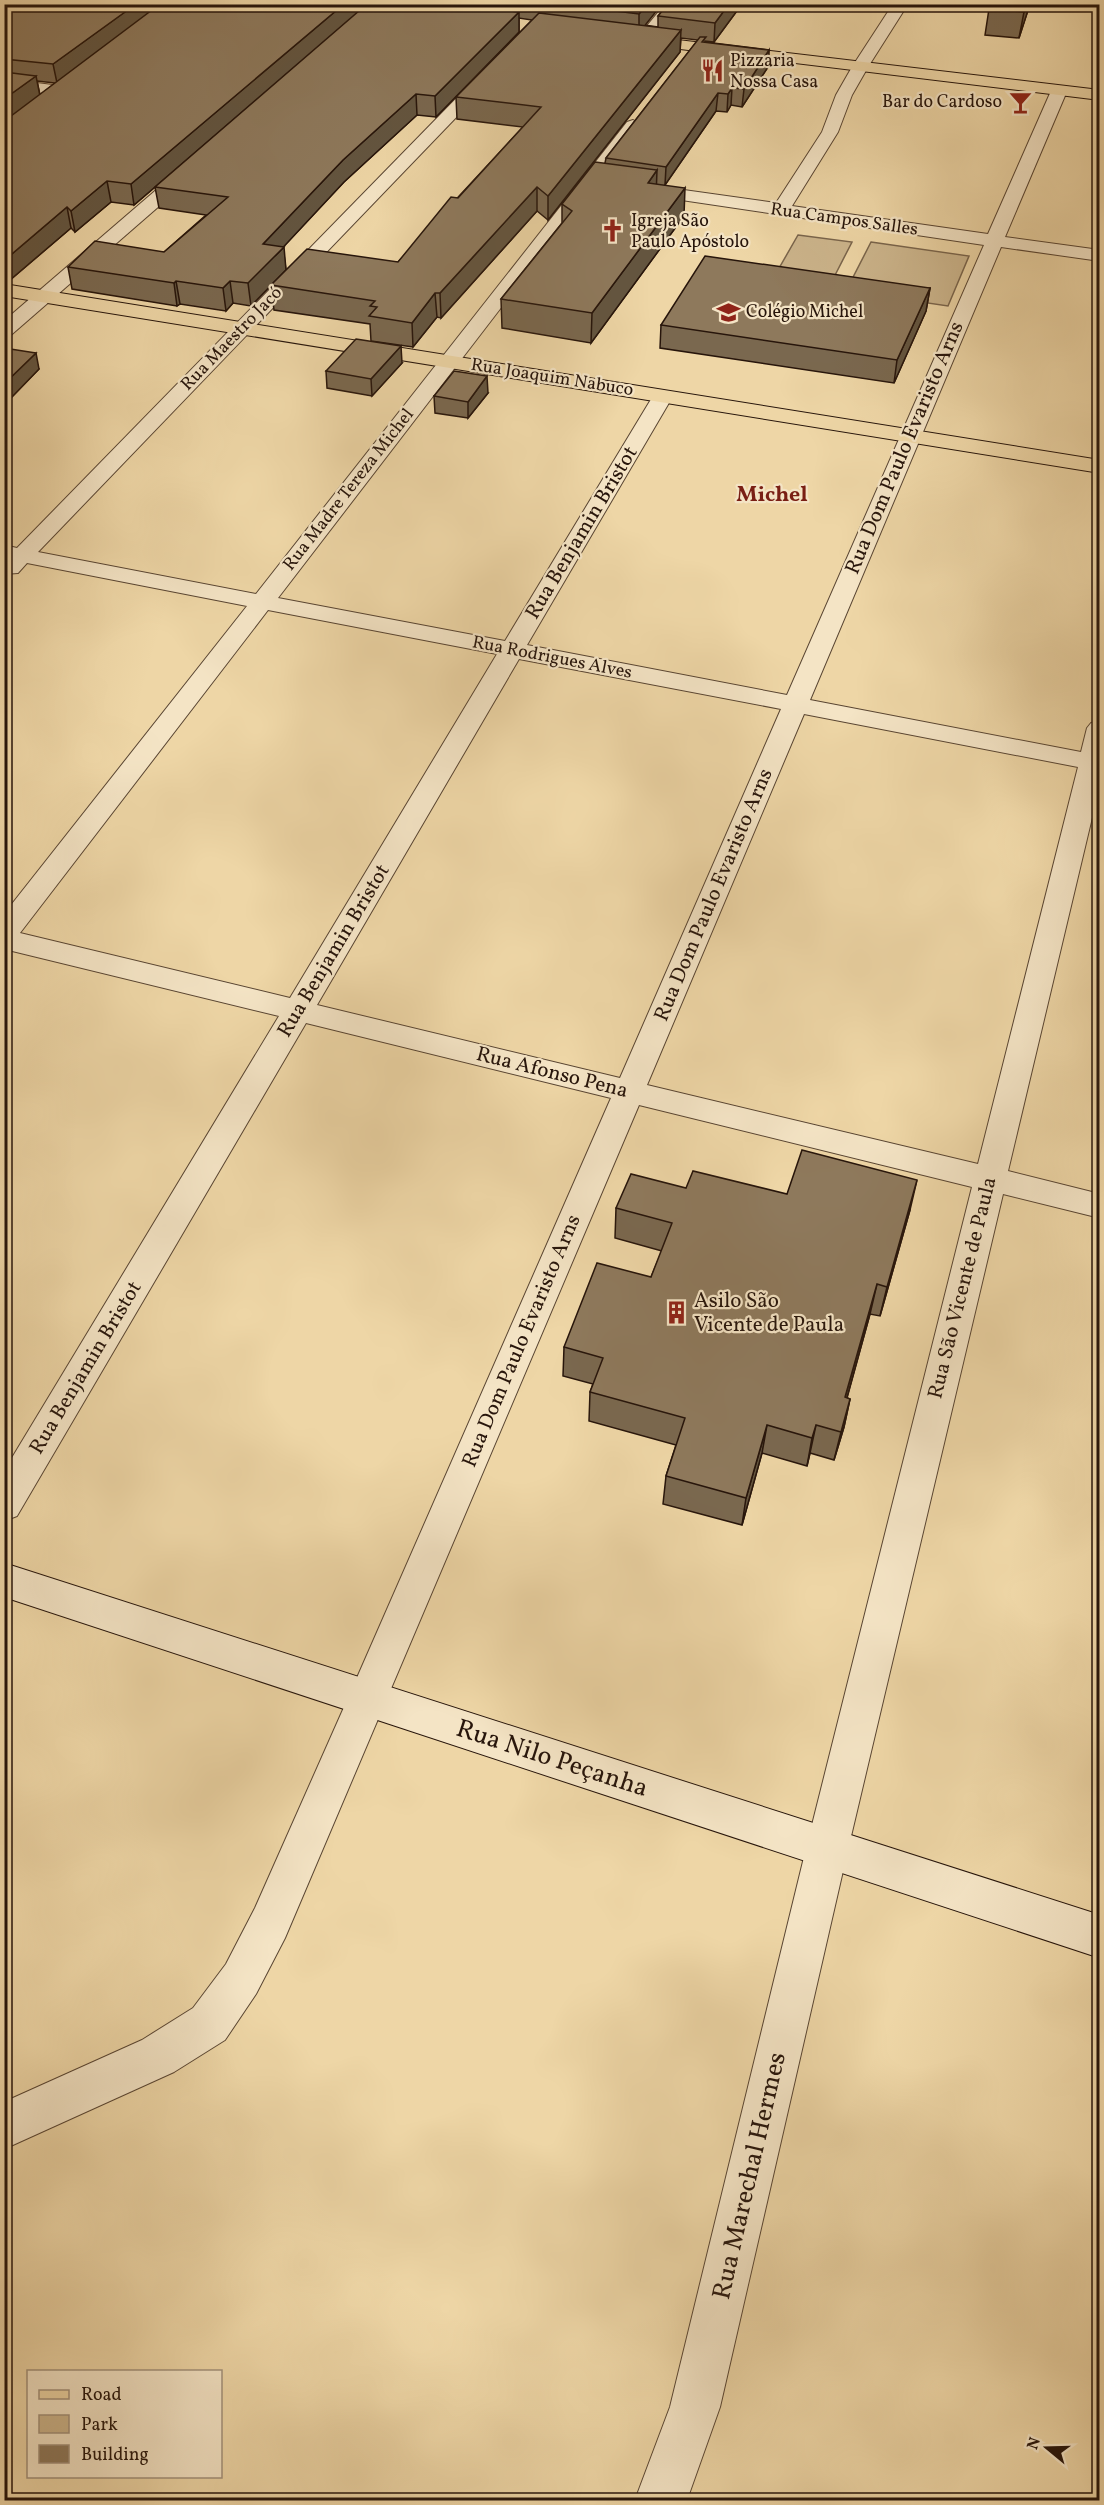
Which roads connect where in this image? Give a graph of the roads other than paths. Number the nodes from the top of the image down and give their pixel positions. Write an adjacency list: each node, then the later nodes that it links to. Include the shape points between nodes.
1 (339, 4): 4 (main road)
2 (673, 4): 8 (street)
3 (901, 4): 12 (street)
4 (385, 8): 5 (main road); 6 (street)
5 (421, 14)
6 (360, 21)
7 (619, 38): 8 (main road)
8 (642, 41): 9 (main road)
9 (694, 47): 11 (street); 12 (main road)
10 (500, 62): 25 (street, Rua Maestro Jacó)
11 (680, 65)
12 (860, 67): 14 (main road); 20 (street, via 844,94 830,132)
13 (4, 84): 16 (street, via 66,88)
14 (1059, 91): 15 (main road); 21 (street, Rua Dom Paulo Evaristo Arns)
15 (1100, 95)
16 (42, 105)
17 (645, 110): 19 (street, Rua Madre Tereza Michel)
18 (204, 158): 24 (street)
19 (589, 182): 20 (street, Rua Campos Salles); 27 (street, Rua Madre Tereza Michel)
20 (780, 211): 21 (street, Rua Campos Salles)
21 (994, 241): 22 (street, Rua Campos Salles); 29 (street, Rua Dom Paulo Evaristo Arns)
22 (1100, 256)
23 (4, 290): 24 (main road, Rua Joaquim Nabuco)
24 (44, 296): 25 (main road, Rua Joaquim Nabuco); 26 (street)
25 (242, 328): 27 (main road, Rua Joaquim Nabuco); 31 (street, Rua Maestro Jacó)
26 (4, 331)
27 (449, 362): 28 (main road, Rua Joaquim Nabuco); 33 (street, Rua Madre Tereza Michel)
28 (663, 396): 29 (main road, Rua Joaquim Nabuco); 34 (street, Rua Benjamin Bristot)
29 (911, 436): 30 (main road, Rua Joaquim Nabuco); 35 (street, Rua Dom Paulo Evaristo Arns)
30 (1100, 467)
31 (13, 553): 32 (street, Rua Maestro Jacó); 33 (street, Rua Rodrigues Alves)
32 (4, 573)
33 (262, 602): 34 (street, Rua Rodrigues Alves); 38 (street, Rua Madre Tereza Michel)
34 (512, 650): 35 (street, Rua Rodrigues Alves); 40 (street, Rua Benjamin Bristot)
35 (795, 705): 37 (street, Rua Rodrigues Alves); 41 (street, Rua Dom Paulo Evaristo Arns)
36 (1100, 728): 37 (street, Rua São Vicente de Paula)
37 (1095, 763): 42 (street, Rua São Vicente de Paula)
38 (4, 934)
39 (4, 939): 40 (street, Rua Afonso Pena)
40 (298, 1011): 41 (street, Rua Afonso Pena); 44 (street, Rua Benjamin Bristot)
41 (629, 1092): 42 (street, Rua Afonso Pena); 46 (street, Rua Dom Paulo Evaristo Arns)
42 (990, 1179): 43 (street, Rua Afonso Pena); 47 (street, Rua São Vicente de Paula)
43 (1100, 1206)
44 (4, 1505)
45 (4, 1580): 46 (street, Rua Nilo Peçanha)
46 (368, 1699): 47 (street, Rua Nilo Peçanha); 49 (street, Rua Dom Paulo Evaristo Arns, via 270,1923 242,1979 209,2024 158,2056)
47 (827, 1848): 48 (street, Rua Nilo Peçanha); 50 (street, Rua Marechal Hermes, via 695,2407)
48 (1100, 1937)
49 (4, 2126)
50 (660, 2500)

